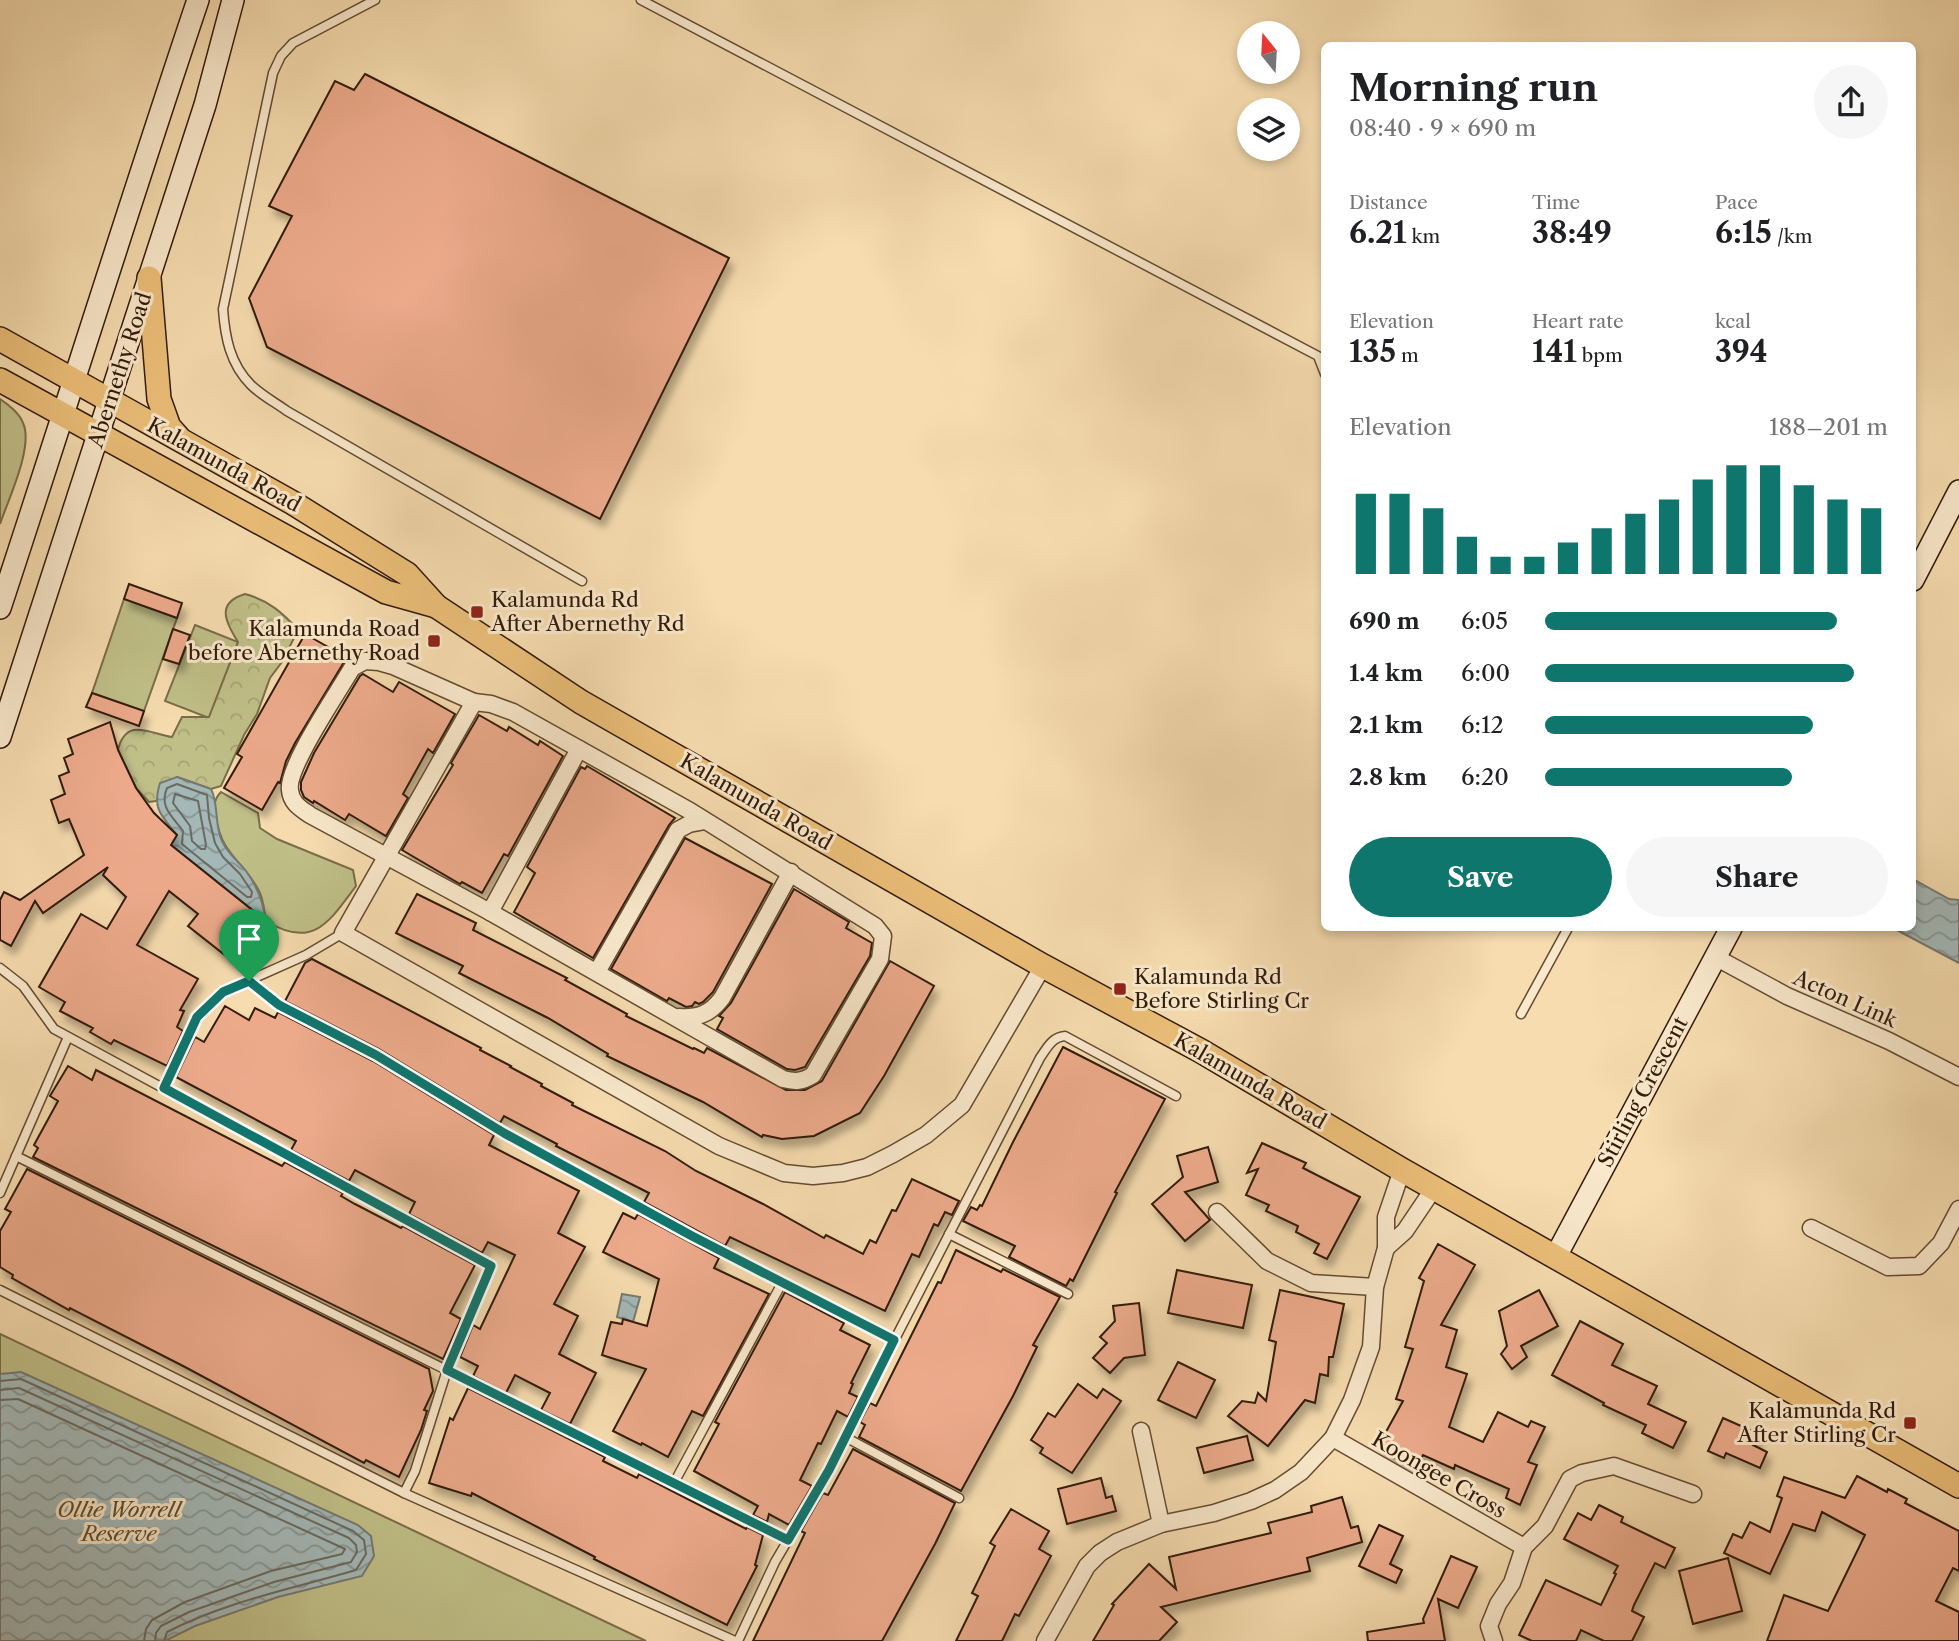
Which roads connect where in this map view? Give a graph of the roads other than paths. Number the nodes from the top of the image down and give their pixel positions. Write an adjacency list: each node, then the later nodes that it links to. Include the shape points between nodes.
1 (198, 0): 9 (main road, Abernethy Road)
2 (233, 0): 5 (main road, Abernethy Road, via 205,105)
3 (375, 0): 16 (lane, via 293,43 273,73 223,309 225,337 251,386 287,411)
4 (641, 0): 7 (lane, via 1318,356)
5 (149, 278): 10 (main road, Abernethy Road); 13 (main road, via 159,399 169,427)
6 (0, 339): 9 (main road, Kalamunda Road)
7 (1321, 364)
8 (3, 381): 11 (main road, Kalamunda Road)
9 (74, 381): 10 (main road, Kalamunda Road); 11 (main road, Abernethy Road)
10 (110, 401): 12 (main road, Abernethy Road); 13 (main road, Kalamunda Road)
11 (63, 415): 12 (main road, Kalamunda Road); 18 (main road, Abernethy Road)
12 (99, 434): 17 (main road, Kalamunda Road, via 386,593); 20 (main road, Abernethy Road)
13 (180, 440): 17 (main road, Kalamunda Road, via 407,574)
14 (1959, 491): 15 (main road)
15 (1916, 574)
16 (582, 581)
17 (436, 606): 30 (main road, Kalamunda Road, via 581,702)
18 (0, 608)
19 (474, 702): 21 (street, via 513,712); 23 (street); 23 (street, via 393,666 365,662 352,668 305,749 289,781 294,802)
20 (0, 737)
21 (579, 749): 22 (street); 25 (street)
22 (705, 821): 24 (street); 32 (street, via 678,830)
23 (387, 855): 25 (street); 28 (street)
24 (791, 872): 35 (street, via 714,1009 694,1018); 35 (street, via 865,918 883,936 880,959 813,1075 804,1081 783,1079)
25 (490, 912): 32 (street)
26 (1566, 931): 34 (lane)
27 (1729, 931): 29 (main road, Stirling Crescent)
28 (343, 933): 30 (street, via 719,1146 784,1173 813,1176 867,1167 946,1120 962,1105); 33 (lane)
29 (1715, 957): 37 (street, Acton Link); 49 (main road, Stirling Crescent)
30 (1043, 966): 41 (main road, Kalamunda Road, via 1201,1051)
31 (0, 968): 36 (lane, via 23,986 54,1029)
32 (597, 972): 35 (street)
33 (249, 981): 38 (lane, via 223,992 197,1017); 50 (lane, via 279,1005 376,1055 504,1133)
34 (1521, 1014)
35 (673, 1015)
36 (68, 1037): 38 (lane); 40 (lane)
37 (1959, 1077)
38 (164, 1088): 55 (lane, via 491,1266)
39 (1176, 1096): 47 (lane, via 1058,1036 1040,1058)
40 (16, 1156): 43 (lane); 55 (lane)
41 (1402, 1170): 42 (main road, Kalamunda Road); 48 (street, via 1387,1217)
42 (1434, 1188): 48 (street, via 1405,1231); 49 (main road, Kalamunda Road)
43 (0, 1193)
44 (1959, 1209): 46 (street, via 1941,1243 1919,1266 1888,1267)
45 (1217, 1212): 51 (street, via 1267,1261 1311,1283)
46 (1811, 1228)
47 (950, 1234): 53 (lane); 54 (lane)
48 (1386, 1248): 51 (street)
49 (1556, 1256): 60 (main road, Kalamunda Road)
50 (782, 1283): 54 (lane); 59 (lane)
51 (1375, 1287): 58 (street, via 1371,1347)
52 (0, 1290): 61 (lane)
53 (1068, 1294)
54 (894, 1340): 57 (lane)
55 (447, 1370): 59 (lane); 61 (lane)
56 (1141, 1431): 64 (street)
57 (845, 1437): 63 (lane); 65 (lane)
58 (1333, 1438): 64 (street, via 1301,1472 1275,1490 1214,1513); 66 (street, Koongee Cross)
59 (674, 1483): 65 (lane)
60 (1959, 1486)
61 (404, 1493): 67 (lane)
62 (1693, 1494): 66 (street, via 1615,1466 1582,1473 1570,1479 1545,1526)
63 (958, 1498)
64 (1161, 1524): 68 (street, via 1117,1542 1087,1566)
65 (788, 1540): 67 (lane)
66 (1524, 1547): 69 (street, via 1512,1583 1489,1626)
67 (737, 1641)
68 (1045, 1641)
69 (1494, 1641)

